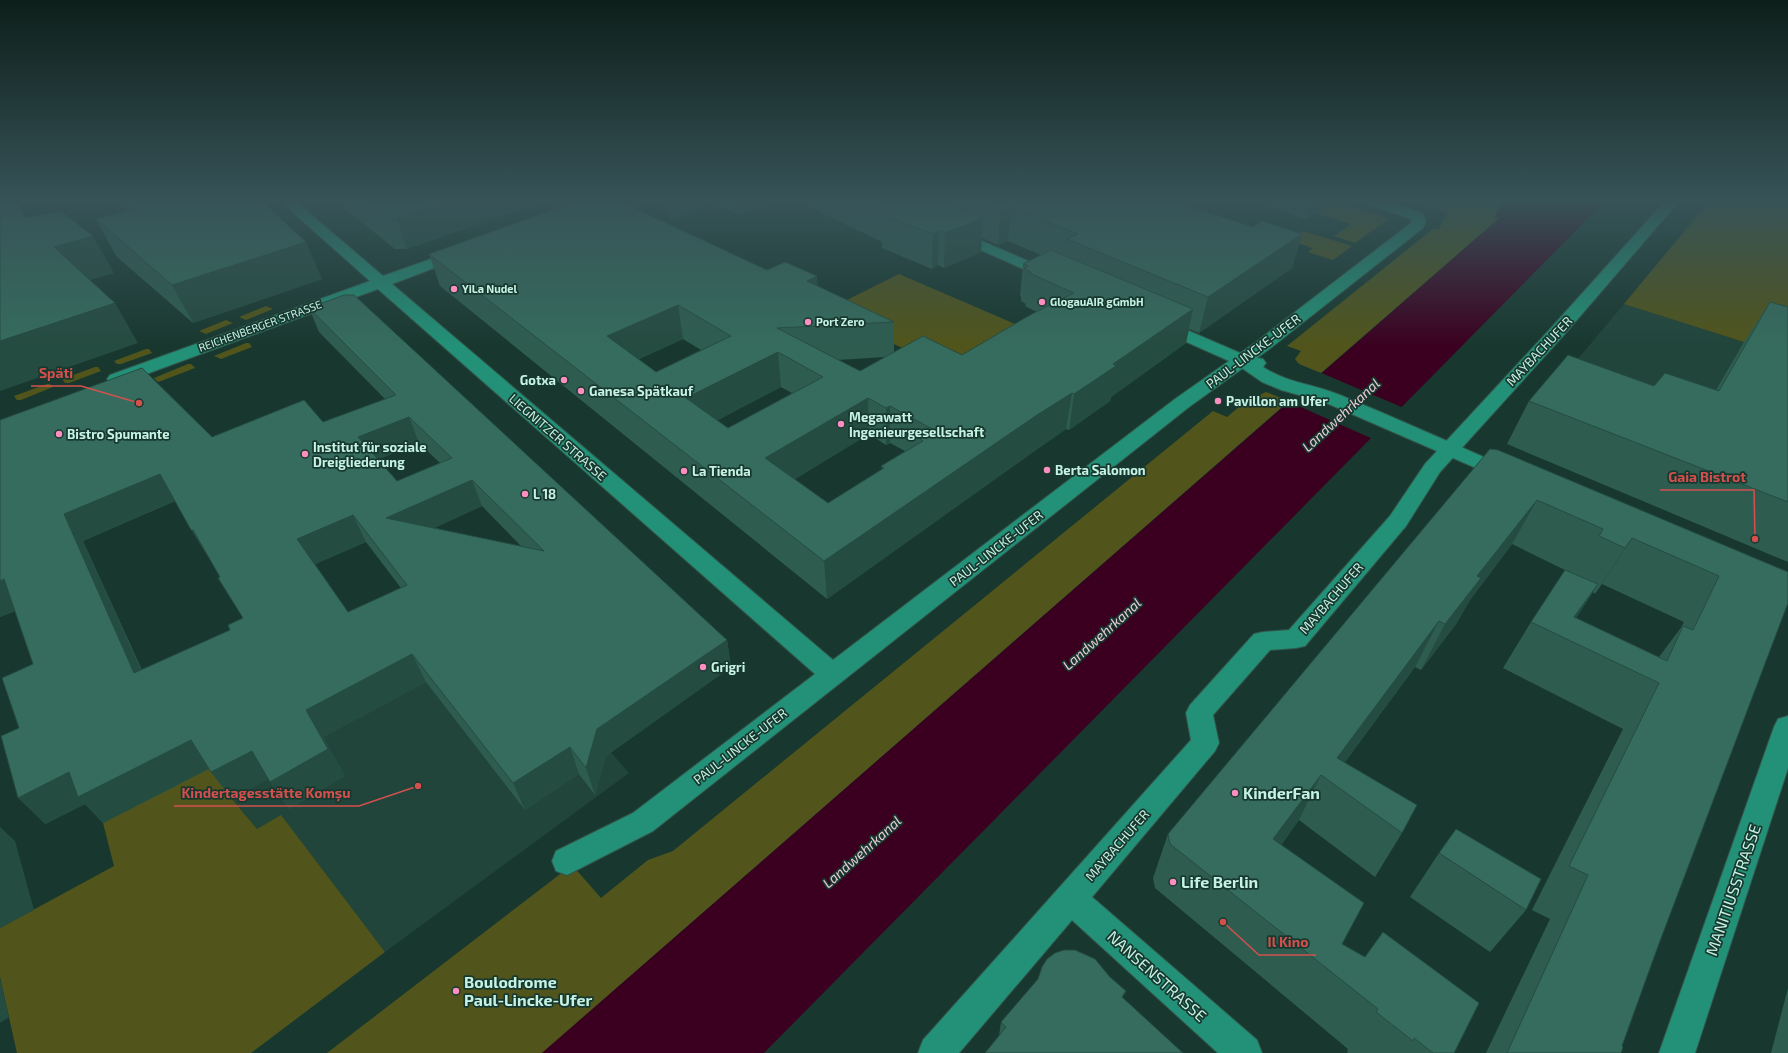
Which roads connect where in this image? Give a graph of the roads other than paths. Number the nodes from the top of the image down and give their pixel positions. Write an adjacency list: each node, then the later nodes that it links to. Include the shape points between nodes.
1 (341, 248): 7 (street, LIEGNITZER STRASSE)
2 (476, 248): 7 (street, REICHENBERGER STRASSE)
3 (988, 248): 6 (street)
4 (1388, 248): 9 (street, PAUL-LINCKE-UFER)
5 (1631, 248): 11 (street, MAYBACHUFER)
6 (1063, 281)
7 (381, 282): 10 (street, REICHENBERGER STRASSE); 13 (street, LIEGNITZER STRASSE)
8 (1146, 317): 9 (street)
9 (1242, 360): 11 (street, via 1268,378 1301,385); 13 (street, PAUL-LINCKE-UFER, via 1182,403)
10 (100, 384)
11 (1448, 449): 12 (street); 16 (street, MAYBACHUFER, via 1432,468 1398,521 1296,639 1263,641 1199,713 1205,744)
12 (1526, 483)
13 (832, 674): 15 (street, PAUL-LINCKE-UFER, via 643,822)
14 (1788, 727): 19 (street, MANITIUSSTRASSE)
15 (567, 861)
16 (1070, 899): 17 (street, MAYBACHUFER); 18 (street, NANSENSTRASSE)
17 (936, 1053)
18 (1244, 1053)
19 (1677, 1053)

